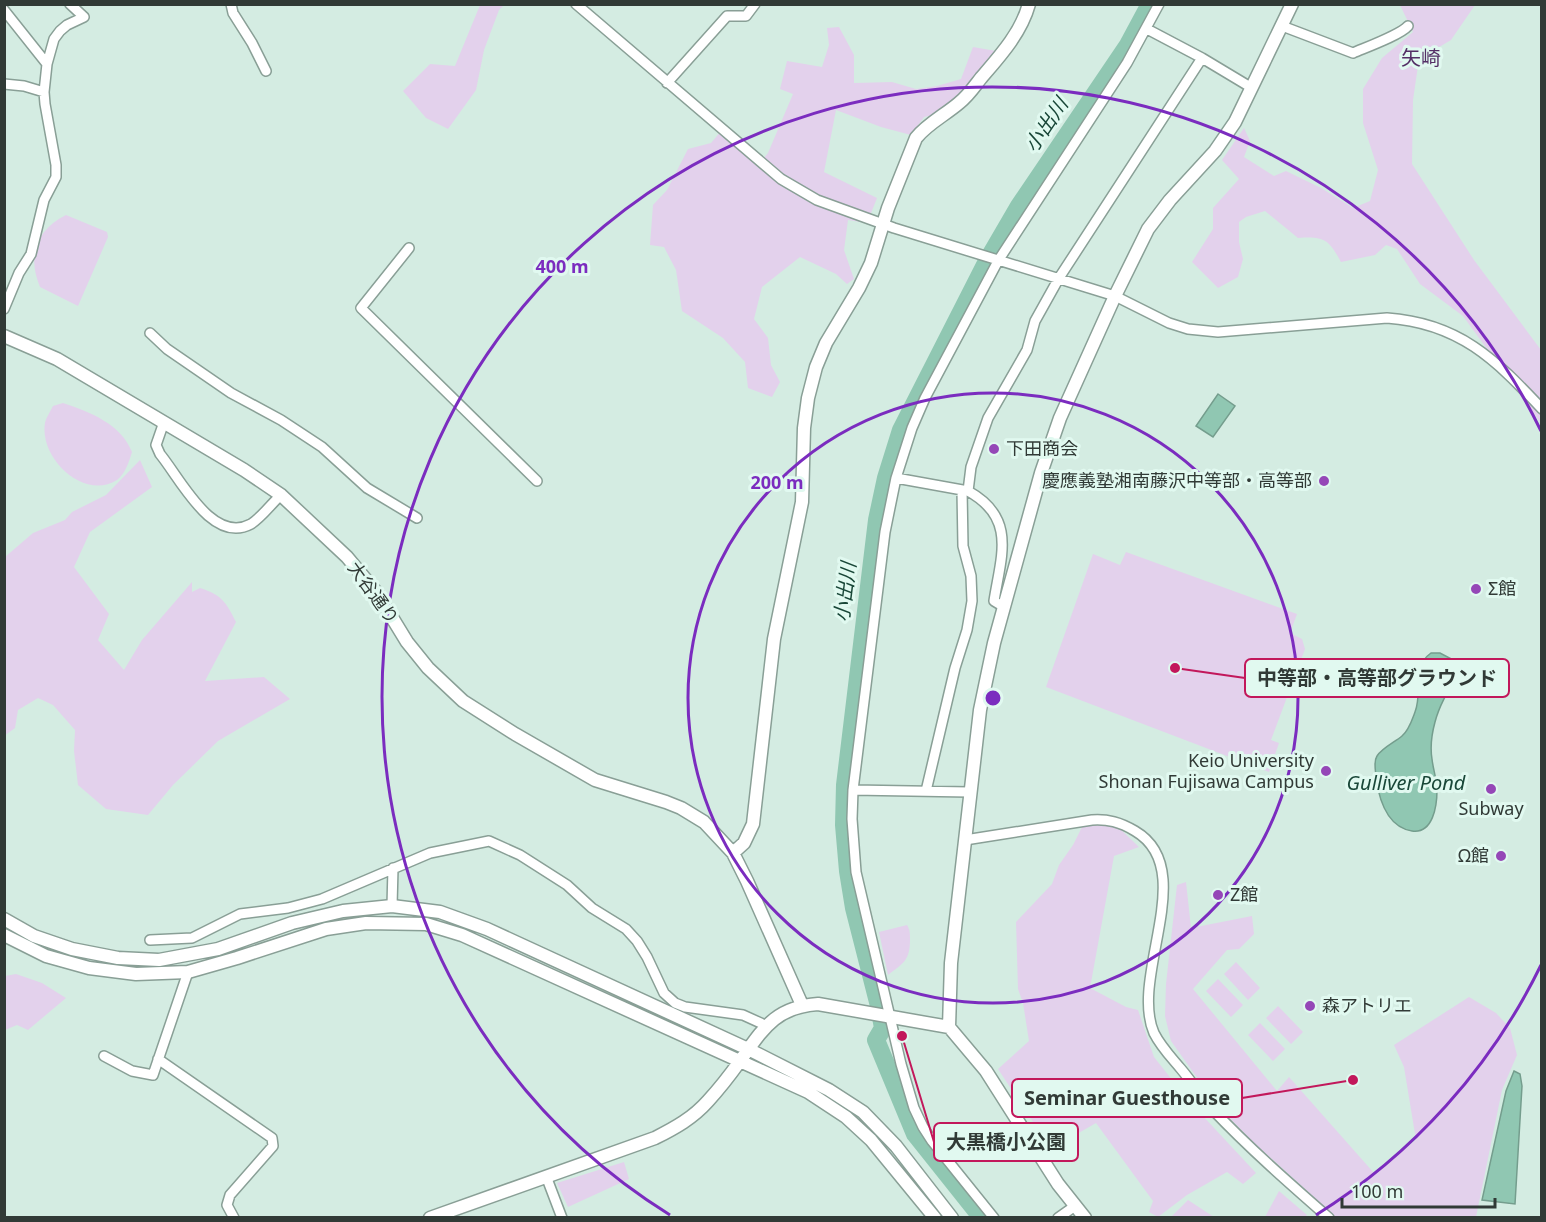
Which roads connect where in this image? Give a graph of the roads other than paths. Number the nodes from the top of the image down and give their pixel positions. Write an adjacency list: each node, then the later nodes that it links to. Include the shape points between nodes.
1 (70, 4): 13 (street, via 84,17 60,31)
2 (231, 4): 14 (street)
3 (576, 4): 15 (street)
4 (755, 4): 15 (street, via 746,16 727,16)
5 (1029, 4): 19 (street, via 1015,36 962,101 916,138)
6 (1159, 4): 11 (street)
7 (1292, 4): 9 (street)
8 (4, 10): 13 (street)
9 (1282, 26): 10 (street, via 1353,53); 17 (street)
10 (1408, 27)
11 (1147, 29): 12 (street); 21 (street)
12 (1202, 58): 17 (street); 22 (street)
13 (47, 64): 18 (street)
14 (266, 71)
15 (667, 83): 19 (street, via 801,192)
16 (4, 84): 18 (street)
17 (1252, 88): 23 (street, via 1215,151 1148,229)
18 (44, 92): 24 (street, via 56,177 44,200 31,254)
19 (884, 224): 21 (street); 39 (street, via 863,280 826,343 808,398 802,502 774,639 753,824 744,843)
20 (410, 248): 30 (street, via 361,308)
21 (996, 260): 22 (street); 29 (street, via 925,398)
22 (1059, 278): 23 (street); 31 (street, via 1035,321 1023,357 988,418)
23 (1114, 296): 27 (street, via 1169,323 1202,332 1387,318 1413,320 1439,327 1486,354); 34 (street, via 1060,418)
24 (4, 309)
25 (150, 333): 33 (street, via 231,393 322,447 367,488)
26 (4, 336): 28 (street, 大谷通り, via 57,359)
27 (1542, 409)
28 (164, 422): 32 (street, 大谷通り); 32 (street, via 156,445 160,454 201,510 216,523 238,528 248,525)
29 (896, 478): 31 (street); 35 (street, via 885,531)
30 (537, 481)
31 (965, 491): 34 (street, via 982,499 999,520 1004,537 994,601); 36 (street, via 963,546 971,576 972,601)
32 (281, 495): 39 (street, 大谷通り, via 355,566 412,649 463,701 595,780 688,811)
33 (417, 518)
34 (1004, 607): 37 (street, via 980,710)
35 (853, 790): 36 (street); 47 (street, via 856,872)
36 (926, 791): 37 (street)
37 (969, 792): 38 (street)
38 (965, 840): 49 (street, via 951,963); 64 (street, via 1108,819 1149,841 1162,862 1163,872 1149,1003 1153,1031 1212,1108)
39 (733, 853): 46 (street, 大谷通り)
40 (393, 868): 41 (street); 44 (street, via 322,899 240,914 192,938); 48 (street, via 430,853 472,844 489,841 506,847 567,885 592,908 626,929 647,957 664,993 675,1003 743,1015)
41 (392, 906): 42 (street, via 343,911 292,923 218,949 159,960 118,958 72,949 34,936); 50 (street, via 440,912 487,929)
42 (4, 918)
43 (4, 935): 45 (street, via 46,956 89,968 136,974)
44 (150, 940)
45 (188, 972): 52 (street); 53 (street, via 326,929 376,922 426,924 462,934)
46 (802, 1005): 47 (street, via 829,1005); 48 (street)
47 (883, 1015): 49 (street); 61 (street, via 922,1127)
48 (765, 1025): 50 (street)
49 (949, 1027): 55 (street, via 986,1071)
50 (748, 1049): 53 (street); 60 (street, via 863,1112 896,1146)
51 (104, 1056): 52 (street, via 132,1071 153,1075)
52 (158, 1059): 56 (street, via 272,1138 273,1146 230,1195 227,1205)
53 (739, 1062): 54 (street, via 708,1101 674,1129); 59 (street, via 808,1092 846,1117 871,1140)
54 (546, 1176): 57 (street); 58 (street)
55 (1075, 1206): 62 (street); 63 (street)
56 (234, 1218)
57 (430, 1218)
58 (562, 1218)
59 (935, 1218)
60 (952, 1218)
61 (994, 1218)
62 (1058, 1218)
63 (1085, 1218)
64 (1329, 1218)

